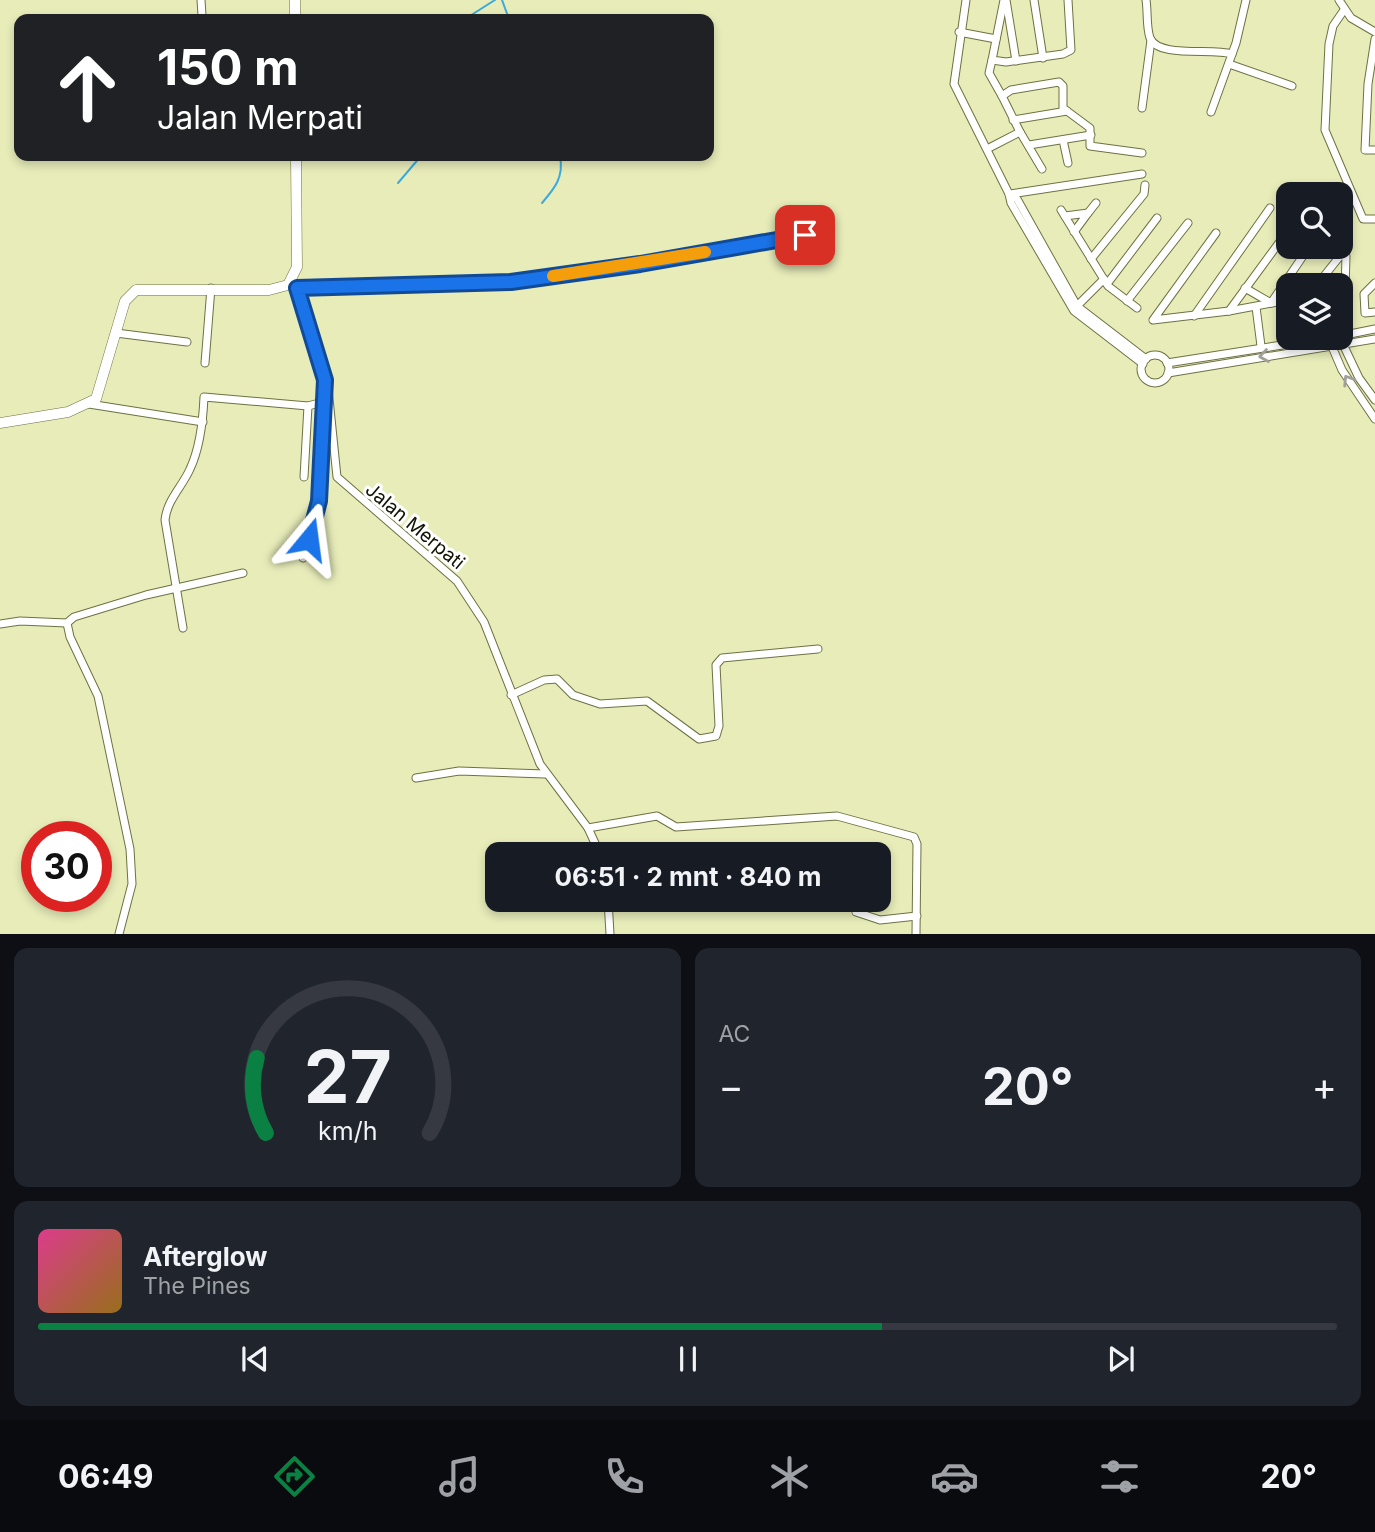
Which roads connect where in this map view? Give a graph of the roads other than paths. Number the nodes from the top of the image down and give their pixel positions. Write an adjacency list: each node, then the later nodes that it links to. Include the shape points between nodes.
1 (966, 0): 9 (street)
2 (1005, 0): 11 (street); 17 (street)
3 (1034, 0): 15 (street)
4 (1068, 0): 15 (street, via 1072,48)
5 (1146, 0): 12 (street)
6 (1246, 0): 14 (street)
7 (1339, 0): 8 (street)
8 (1344, 10): 10 (street); 42 (street, via 1329,44 1324,119 1338,165 1363,219)
9 (959, 32): 11 (street); 29 (street, via 954,84)
10 (1375, 32)
11 (996, 39): 16 (street)
12 (1151, 39): 14 (street, via 1160,49); 21 (street)
13 (1375, 39): 30 (street, via 1365,150)
14 (1232, 54): 18 (street)
15 (1043, 58): 17 (street)
16 (992, 60): 17 (street); 20 (street, via 989,74)
17 (1016, 61)
18 (1228, 64): 19 (street); 23 (street)
19 (1292, 86)
20 (1002, 96): 22 (street, via 1059,82 1063,108); 24 (street)
21 (1142, 108)
22 (1068, 111): 24 (street); 26 (street, via 1090,128)
23 (1211, 112)
24 (1013, 120): 25 (street)
25 (1020, 132): 28 (street); 29 (street)
26 (1091, 135): 27 (street); 31 (street, via 1090,146)
27 (1063, 140): 28 (street); 33 (street)
28 (1029, 145): 34 (street)
29 (987, 149): 37 (street)
30 (1375, 150)
31 (1142, 153)
32 (296, 161): 54 (main road)
33 (1068, 163)
34 (1042, 169)
35 (1142, 174): 37 (street)
36 (1145, 185): 48 (street, via 1144,194)
37 (1009, 194): 60 (street, via 1017,199); 77 (street, via 1074,311)
38 (1096, 203): 40 (street)
39 (1270, 208): 65 (street)
40 (1088, 213): 45 (street); 45 (street, via 1063,213)
41 (1157, 218): 52 (street)
42 (1375, 219)
43 (1188, 223): 57 (street)
44 (823, 232): 54 (street, via 511,282)
45 (1074, 232): 48 (street)
46 (1216, 233): 65 (street, via 1152,318)
47 (1276, 247): 56 (street)
48 (1091, 259): 52 (street)
49 (1302, 259): 59 (street)
50 (1327, 273): 51 (street, via 1340,256 1346,256)
51 (1346, 273)
52 (1105, 282): 57 (street); 60 (street)
53 (1375, 282): 64 (street, via 1364,294 1365,313)
54 (295, 284): 55 (main road, via 269,290); 81 (street, Jalan Merpati)
55 (211, 288): 67 (main road, via 136,290 125,301); 78 (street)
56 (1245, 288): 59 (street); 63 (street)
57 (1127, 301): 62 (street)
58 (1276, 302): 59 (street)
59 (1271, 303): 61 (street)
60 (1077, 306): 77 (street)
61 (1256, 307): 63 (street); 73 (street)
62 (1137, 308)
63 (1228, 311): 65 (street)
64 (1375, 312)
65 (1194, 316)
66 (1375, 329): 68 (street)
67 (116, 333): 71 (street); 84 (main road, via 103,386)
68 (1353, 335)
69 (1353, 339): 70 (street)
70 (1375, 339)
71 (187, 342)
72 (1276, 345): 73 (street)
73 (1261, 346): 79 (street)
74 (1280, 350): 80 (street, one-way to 80)
75 (1333, 350): 86 (street, one-way to 75)
76 (1347, 350): 82 (street)
77 (1145, 362): 79 (street, via 1158,356); 80 (street, via 1143,376 1152,383 1162,381)
78 (205, 363)
79 (1167, 363): 80 (street)
80 (1168, 373)
81 (325, 380): 83 (street); 97 (street, Jalan Merpati, via 332,405 337,477 465,591 484,622)
82 (1375, 400)
83 (323, 402): 85 (street); 90 (street, via 319,501)
84 (89, 404): 87 (street); 88 (main road)
85 (307, 406): 87 (street, via 204,397); 89 (street)
86 (1375, 419)
87 (202, 422): 92 (street, via 190,469 165,513)
88 (0, 423)
89 (304, 477)
90 (303, 558)
91 (243, 573): 92 (street)
92 (178, 588): 93 (street); 95 (street)
93 (67, 622): 94 (street); 105 (street, via 98,696 128,835 132,884)
94 (0, 624)
95 (183, 628)
96 (818, 649): 97 (street, via 722,658 716,665 719,726 716,736 706,740 647,701 600,704 573,695 557,679)
97 (512, 695): 98 (street, Jalan Merpati)
98 (545, 774): 99 (street, via 459,771); 100 (street, Jalan Merpati)
99 (416, 778)
100 (588, 828): 101 (street, Jalan Merpati); 104 (street, via 657,816 676,827 844,817 916,839)
101 (594, 842)
102 (609, 912): 106 (street)
103 (856, 912): 104 (street, via 880,920)
104 (917, 916): 107 (street)
105 (119, 933)
106 (610, 933)
107 (916, 933)

